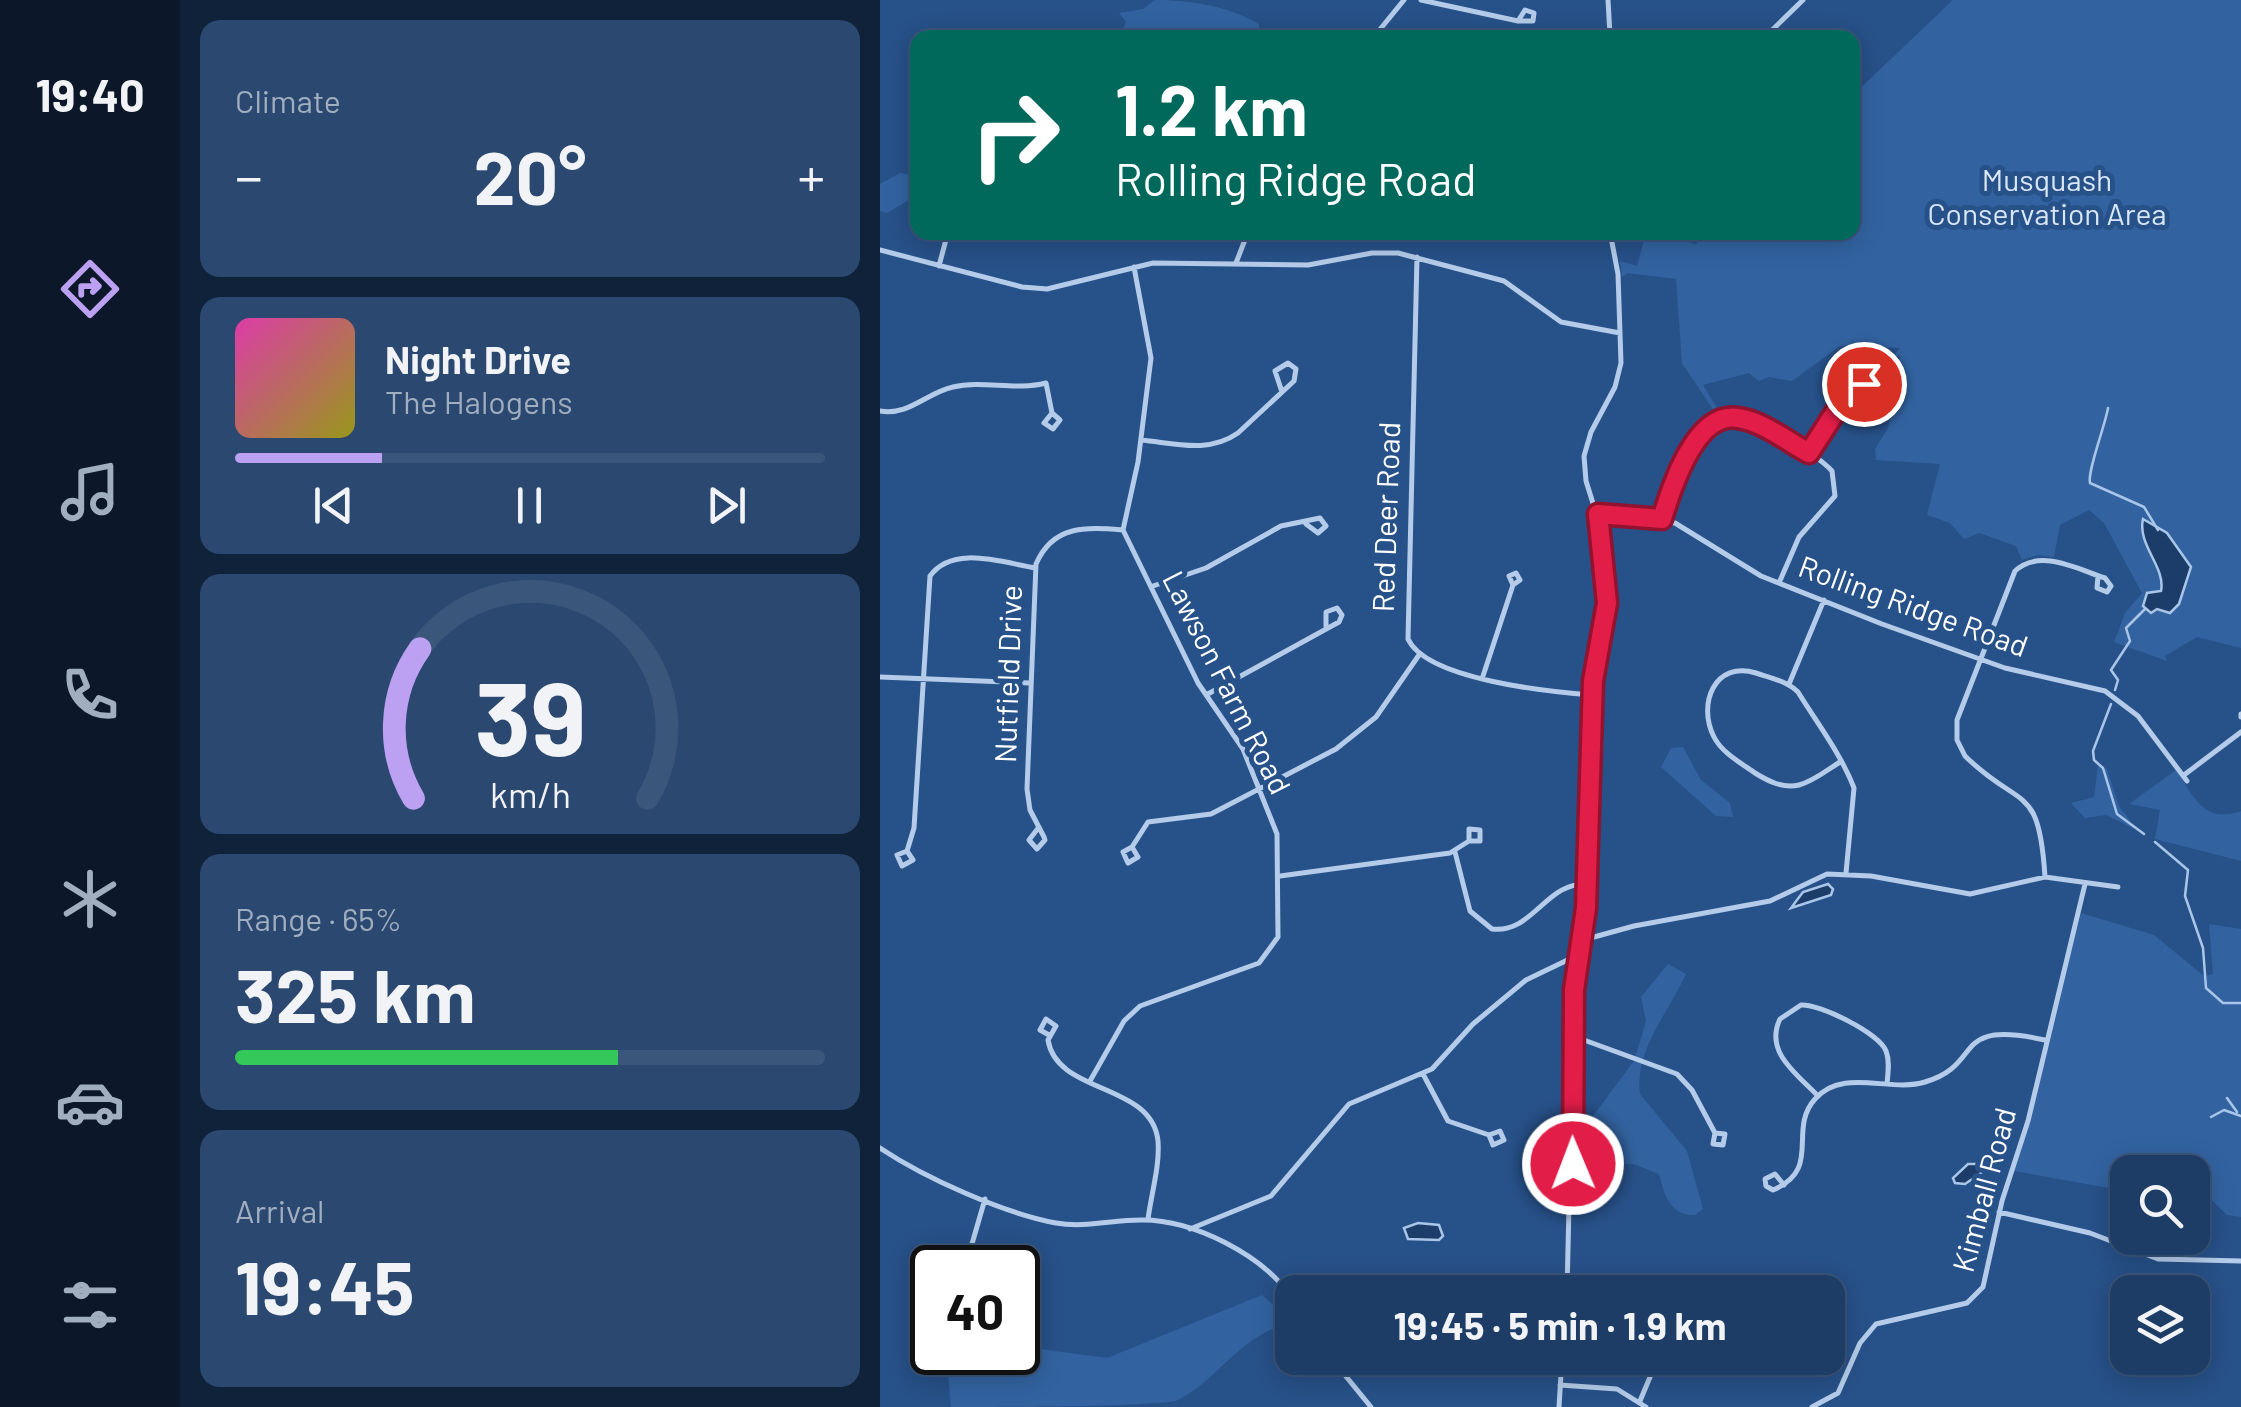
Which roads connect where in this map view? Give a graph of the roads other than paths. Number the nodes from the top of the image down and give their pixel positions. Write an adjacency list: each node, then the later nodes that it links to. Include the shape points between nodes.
1 (1404, 0): 6 (street)
2 (1421, 0): 5 (street)
3 (1608, 0): 7 (street)
4 (1803, 0): 8 (street)
5 (1518, 21)
6 (1380, 30)
7 (1610, 30)
8 (1772, 30)
9 (946, 240): 15 (street)
10 (1245, 240): 14 (street)
11 (1611, 240): 17 (street)
12 (880, 250): 15 (street)
13 (1418, 257): 14 (street, via 1372,252 1308,266); 17 (street, via 1504,281 1561,322); 35 (street, Red Deer Road, via 1406,627)
14 (1236, 262): 16 (street)
15 (940, 266): 16 (street, via 1039,288 1072,286)
16 (1134, 267): 22 (street, via 1151,349)
17 (1620, 333): 24 (street, via 1618,379 1586,448 1586,481)
18 (1282, 392): 18 (street, via 1275,371 1288,363 1296,377); 22 (street, via 1219,443)
19 (1848, 392): 23 (street)
20 (880, 410): 21 (street, via 910,408 955,386 1046,384)
21 (1052, 413)
22 (1141, 440): 27 (street)
23 (1809, 453): 25 (street, via 1749,420 1723,419 1679,464); 30 (street, via 1832,471 1835,496 1799,537)
24 (1598, 514): 25 (street, Rolling Ridge Road); 43 (street, via 1607,603)
25 (1662, 519): 30 (street, Rolling Ridge Road)
26 (1306, 524): 32 (street, via 1280,526 1206,568)
27 (1123, 530): 28 (street, Nutfield Drive, via 1059,534); 32 (street, Lawson Farm Road)
28 (1036, 568): 39 (street, via 962,558 934,570 926,590); 40 (street, Nutfield Drive)
29 (2098, 576): 36 (street, via 2046,560 2021,565)
30 (1779, 582): 33 (street, Rolling Ridge Road)
31 (1513, 584): 37 (street)
32 (1152, 587): 42 (street, Lawson Farm Road)
33 (1824, 600): 36 (street, Rolling Ridge Road); 41 (street)
34 (1326, 629): 42 (street)
35 (1419, 655): 37 (street); 46 (street, via 1373,720 1331,752)
36 (1980, 660): 44 (street, Rolling Ridge Road, via 2112,695 2138,716 2185,778); 54 (street, via 1957,720 1958,744 2030,807 2041,830)
37 (1483, 676): 43 (street, via 1523,689)
38 (880, 677): 39 (street)
39 (922, 678): 40 (street); 50 (street)
40 (1030, 683): 47 (street, Nutfield Drive, via 1028,802)
41 (1789, 684): 45 (street); 45 (street, via 1745,670 1721,677 1708,706 1716,741 1784,786)
42 (1206, 695): 46 (street, Lawson Farm Road, via 1243,749)
43 (1592, 695): 55 (street)
44 (2241, 732)
45 (1840, 762): 52 (street, via 1854,797)
46 (1259, 787): 49 (street, via 1210,814 1152,819); 53 (street, Lawson Farm Road, via 1277,834)
47 (1039, 827)
48 (1469, 842): 51 (street)
49 (1132, 848)
50 (908, 851)
51 (1455, 852): 53 (street); 55 (street, via 1472,914 1496,930 1520,924 1560,888)
52 (1846, 874): 54 (street, via 1975,894); 58 (street, via 1818,877 1770,901)
53 (1280, 876): 64 (street, Lawson Farm Road, via 1278,937 1268,955 1136,1009)
54 (2045, 878): 56 (street)
55 (1588, 884): 58 (street)
56 (2085, 884): 57 (street); 62 (street, Kimball Road)
57 (2118, 886)
58 (1583, 940): 59 (street)
59 (1580, 954): 61 (street); 63 (street, via 1526,980)
60 (1049, 1035): 64 (street, via 1056,1061)
61 (1573, 1036): 67 (street, via 1685,1081); 77 (street)
62 (2046, 1040): 65 (street, via 1990,1034 1939,1076); 72 (street, Kimball Road)
63 (1423, 1074): 68 (street, via 1448,1121); 74 (street, via 1350,1104 1264,1201)
64 (1090, 1082): 73 (street, via 1135,1105 1156,1132)
65 (1888, 1084): 66 (street, via 1841,1084); 66 (street, via 1887,1053 1878,1040 1822,1008 1801,1005 1780,1019 1776,1044)
66 (1818, 1096): 70 (street, via 1805,1117 1800,1166)
67 (1715, 1133)
68 (1488, 1135)
69 (880, 1148): 71 (street)
70 (1784, 1185)
71 (985, 1199): 73 (street, via 1065,1224); 75 (street)
72 (1999, 1212): 76 (street, via 2090,1233 2158,1260); 87 (street, Kimball Road, via 1976,1299 1876,1324 1838,1393)
73 (1148, 1220): 74 (street)
74 (1190, 1229): 78 (street)
75 (971, 1245)
76 (2241, 1260)
77 (1567, 1275)
78 (1275, 1278)
79 (1345, 1375): 84 (street)
80 (1561, 1375): 82 (street)
81 (1654, 1375): 83 (street)
82 (1560, 1386): 83 (street, via 1617,1390); 85 (street)
83 (1640, 1401): 86 (street)
84 (1371, 1407)
85 (1559, 1407)
86 (1646, 1407)
87 (1812, 1407)

